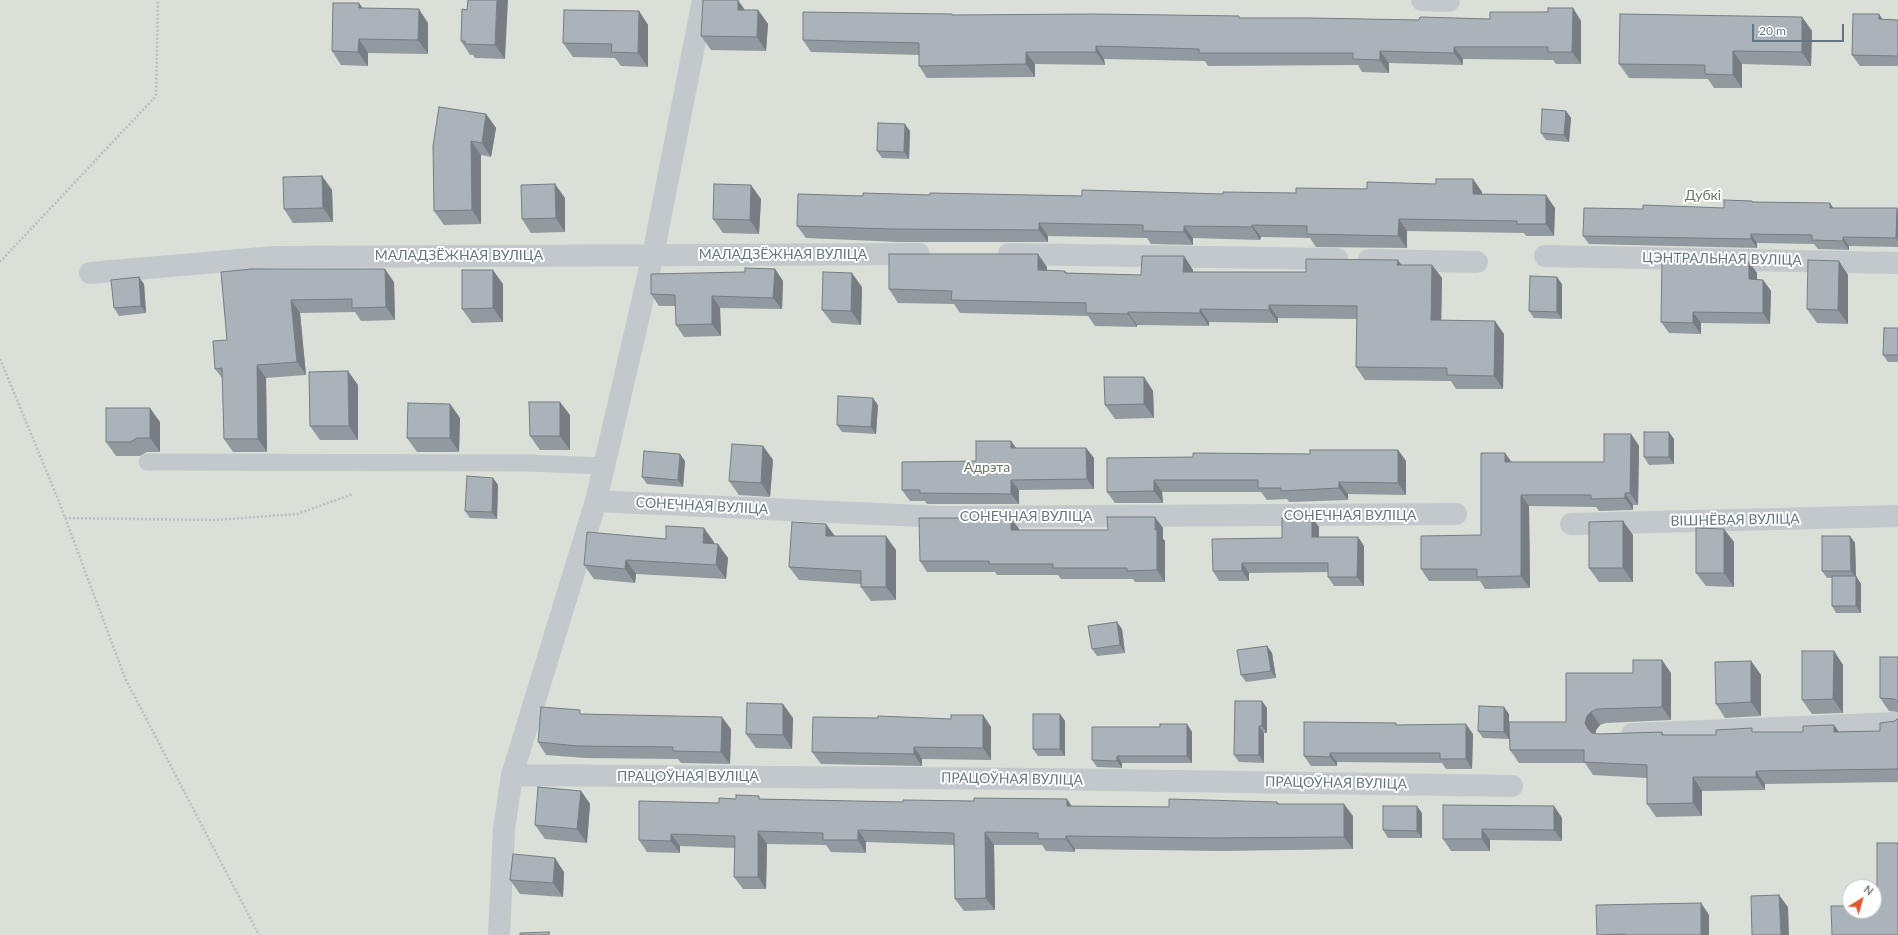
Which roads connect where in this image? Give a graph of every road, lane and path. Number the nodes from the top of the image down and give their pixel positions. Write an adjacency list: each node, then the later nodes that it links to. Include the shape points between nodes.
1 (158, 0): 9 (path, via 156,96)
2 (702, 0): 7 (street)
3 (1422, 0): 4 (street)
4 (1449, 1)
5 (938, 254): 7 (street, МАЛАДЗЁЖНАЯ ВУЛІЦА)
6 (986, 254): 10 (street)
7 (652, 255): 12 (street, МАЛАДЗЁЖНАЯ ВУЛІЦА, via 274,257); 17 (street)
8 (1545, 256): 11 (street, ЦЭНТРАЛЬНАЯ ВУЛІЦА)
9 (0, 262)
10 (1477, 262)
11 (1898, 263)
12 (90, 273)
13 (0, 359): 15 (path)
14 (0, 368): 15 (path)
15 (5, 368): 22 (path)
16 (147, 462): 17 (lane, via 529,463)
17 (604, 466): 19 (street)
18 (353, 494): 22 (path, via 297,514 214,520)
19 (596, 501): 20 (street, СОНЕЧНАЯ ВУЛІЦА, via 941,517); 26 (street)
20 (1456, 514)
21 (1898, 516): 23 (street, ВІШНЁВАЯ ВУЛІЦА)
22 (66, 518): 28 (path, via 125,678)
23 (1571, 524)
24 (1898, 724): 25 (street)
25 (1615, 734)
26 (512, 775): 27 (street, ПРАЦОЎНАЯ ВУЛІЦА); 29 (street, via 504,829)
27 (1512, 786)
28 (259, 935)
29 (499, 935)

